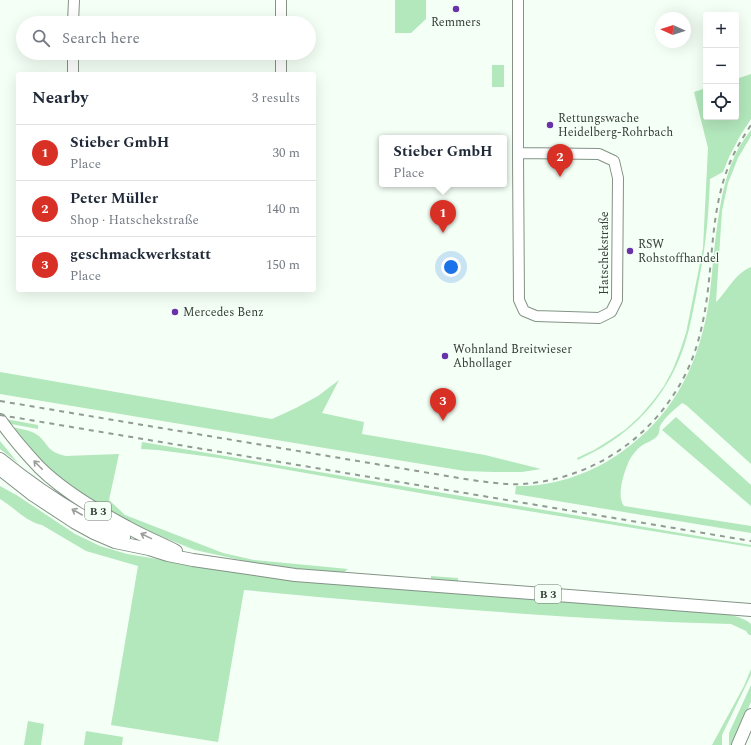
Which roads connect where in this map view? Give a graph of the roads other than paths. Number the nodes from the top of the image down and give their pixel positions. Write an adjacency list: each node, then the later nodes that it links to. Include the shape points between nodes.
1 (74, 0): 4 (street)
2 (281, 0): 5 (street)
3 (518, 0): 10 (street, Hatschekstraße)
4 (74, 16)
5 (281, 16)
6 (73, 60): 8 (street)
7 (281, 60): 9 (street)
8 (73, 72)
9 (281, 72)
10 (518, 152): 10 (street, Hatschekstraße, via 519,300 524,311 536,316 599,318 611,312 617,300 618,178 614,161 599,154)
11 (0, 420): 17 (main road, B 3, one-way to 11, via 127,527 66,489 40,468)
12 (0, 459): 16 (main road, B 3, one-way to 12, via 60,502)
13 (0, 470): 15 (main road, B 3)
14 (0, 478): 15 (main road, B 3)
15 (33, 495): 16 (main road, B 3, via 94,533 115,542)
16 (149, 549): 17 (main road, B 3)
17 (193, 560): 18 (main road, B 3, via 295,575)
18 (751, 610)
19 (751, 716): 20 (main road)
20 (738, 745)

